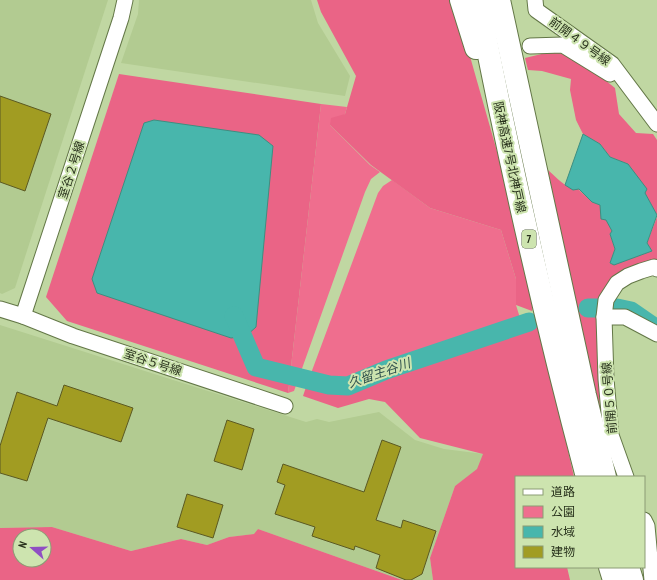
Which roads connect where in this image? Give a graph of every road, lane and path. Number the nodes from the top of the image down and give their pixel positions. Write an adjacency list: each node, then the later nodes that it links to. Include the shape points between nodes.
1 (124, 0): 15 (street, 室谷２号線, via 121,18)
2 (461, 0): 11 (highway)
3 (478, 0): 11 (highway, 阪神高速7号北神戸線 / 7)
4 (498, 0): 8 (highway, 阪神高速7号北神戸線 / 7)
5 (509, 0): 8 (highway)
6 (535, 0): 9 (street, 前開４９号線, via 536,10 612,64)
7 (530, 46): 9 (street, via 563,45)
8 (514, 75): 19 (highway, 阪神高速7号北神戸線 / 7, via 584,395)
9 (627, 83): 10 (street, 前開４９号線)
10 (657, 124)
11 (503, 127): 18 (highway, 阪神高速7号北神戸線 / 7, via 563,387)
12 (657, 269): 14 (street, via 654,267 641,270 617,283)
13 (0, 308): 15 (street)
14 (605, 311): 16 (street, via 625,317); 20 (street, 前開５０号線, via 606,379 611,435)
15 (22, 316): 17 (street, 室谷５号線, via 73,336)
16 (657, 334)
17 (285, 406)
18 (587, 476)
19 (606, 476)
20 (626, 476)
21 (645, 522): 26 (street)
22 (610, 568): 24 (highway)
23 (628, 568): 25 (highway)
24 (614, 580)
25 (632, 580)
26 (652, 580)

